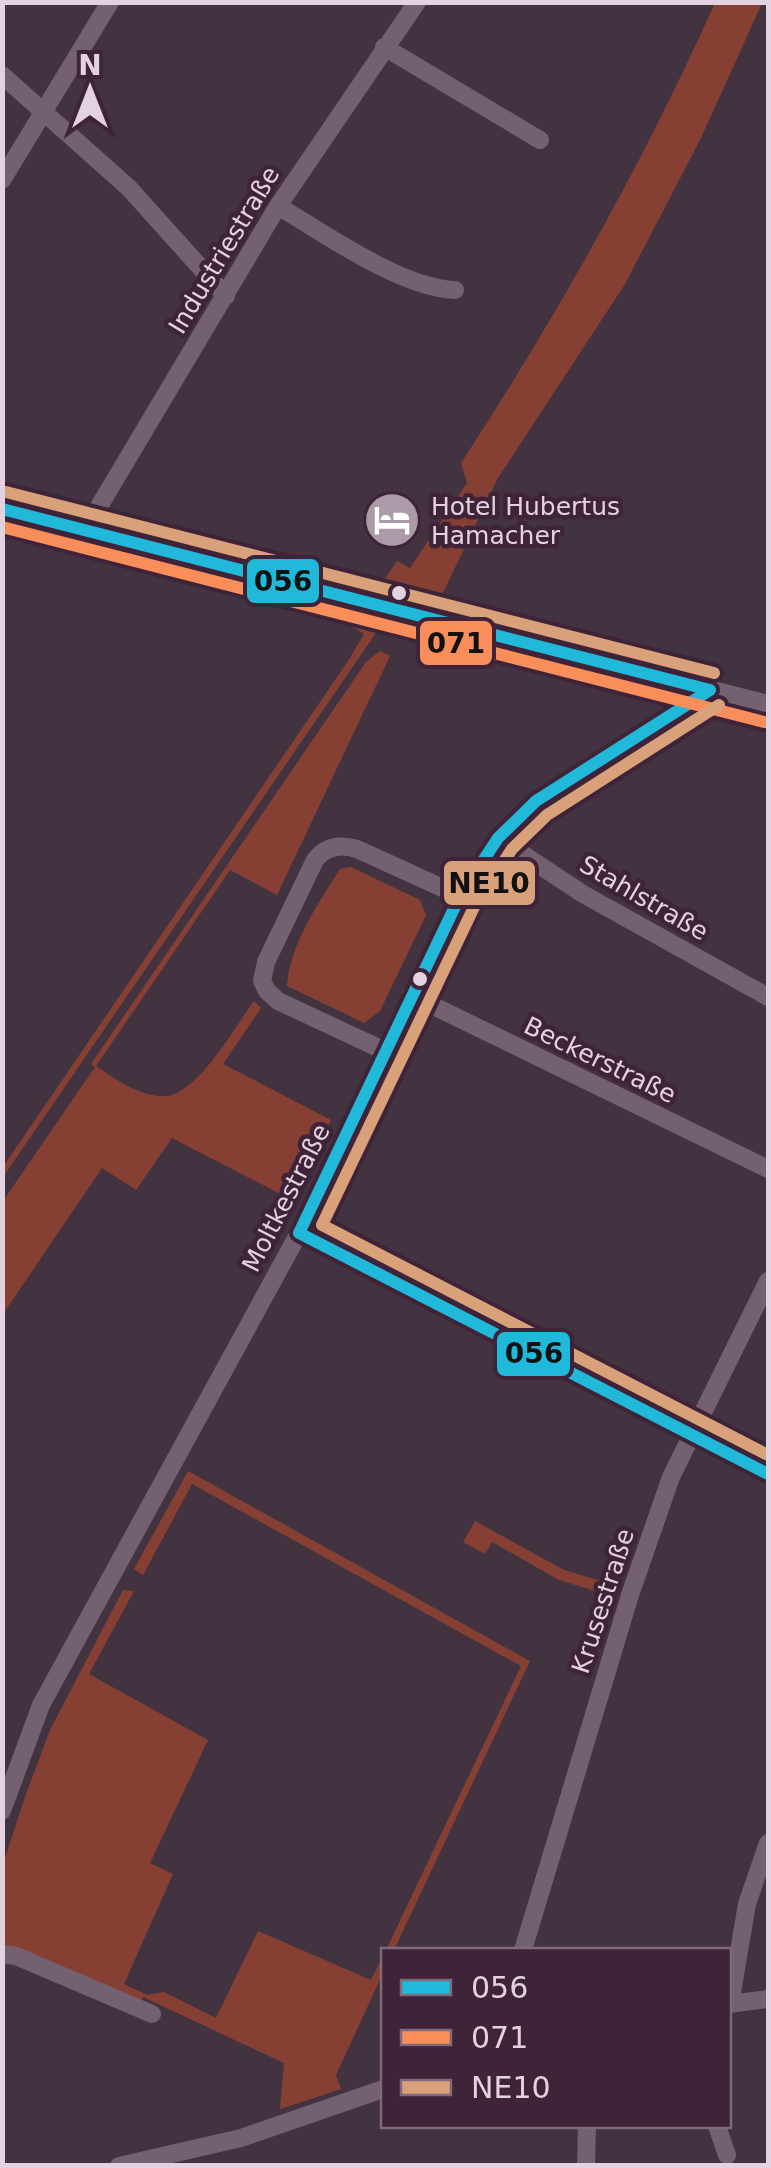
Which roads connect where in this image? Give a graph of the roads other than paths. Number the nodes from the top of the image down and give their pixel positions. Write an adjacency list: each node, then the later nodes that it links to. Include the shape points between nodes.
1 (110, 2): 5 (street)
2 (416, 2): 3 (street, Industriestraße)
3 (384, 47): 6 (street); 8 (street, Industriestraße)
4 (2, 75): 5 (street)
5 (41, 112): 7 (street); 10 (street, via 129,188)
6 (540, 140)
7 (2, 180)
8 (278, 206): 9 (street, via 383,266 436,290); 10 (street, Industriestraße)
9 (455, 290)
10 (226, 296): 12 (street, Industriestraße)
11 (2, 509): 12 (street)
12 (85, 530): 13 (street)
13 (710, 690): 14 (street); 15 (street, Moltkestraße, via 536,801)
14 (768, 705)
15 (498, 838): 16 (street, Moltkestraße); 18 (street, Stahlstraße, via 583,894)
16 (460, 896): 17 (street, Moltkestraße); 19 (street, via 357,849 334,847 315,860 262,980 274,998)
17 (411, 994): 19 (street, Moltkestraße); 20 (street, Beckerstraße)
18 (768, 997)
19 (385, 1051): 21 (street, Moltkestraße)
20 (768, 1168)
21 (299, 1233): 23 (street); 25 (street, Moltkestraße, via 41,1705)
22 (768, 1281): 23 (street, Krusestraße)
23 (690, 1436): 24 (street); 27 (street, Krusestraße, via 630,1595)
24 (768, 1474)
25 (2, 1811)
26 (768, 1843): 29 (street, via 747,1904)
27 (525, 1948)
28 (2, 1954): 32 (street)
29 (731, 1993)
30 (768, 1999): 31 (street)
31 (731, 2004)
32 (152, 2014)
33 (381, 2090): 37 (street, via 241,2138)
34 (587, 2128): 38 (street)
35 (719, 2128): 36 (street)
36 (728, 2156)
37 (120, 2166)
38 (586, 2166)

